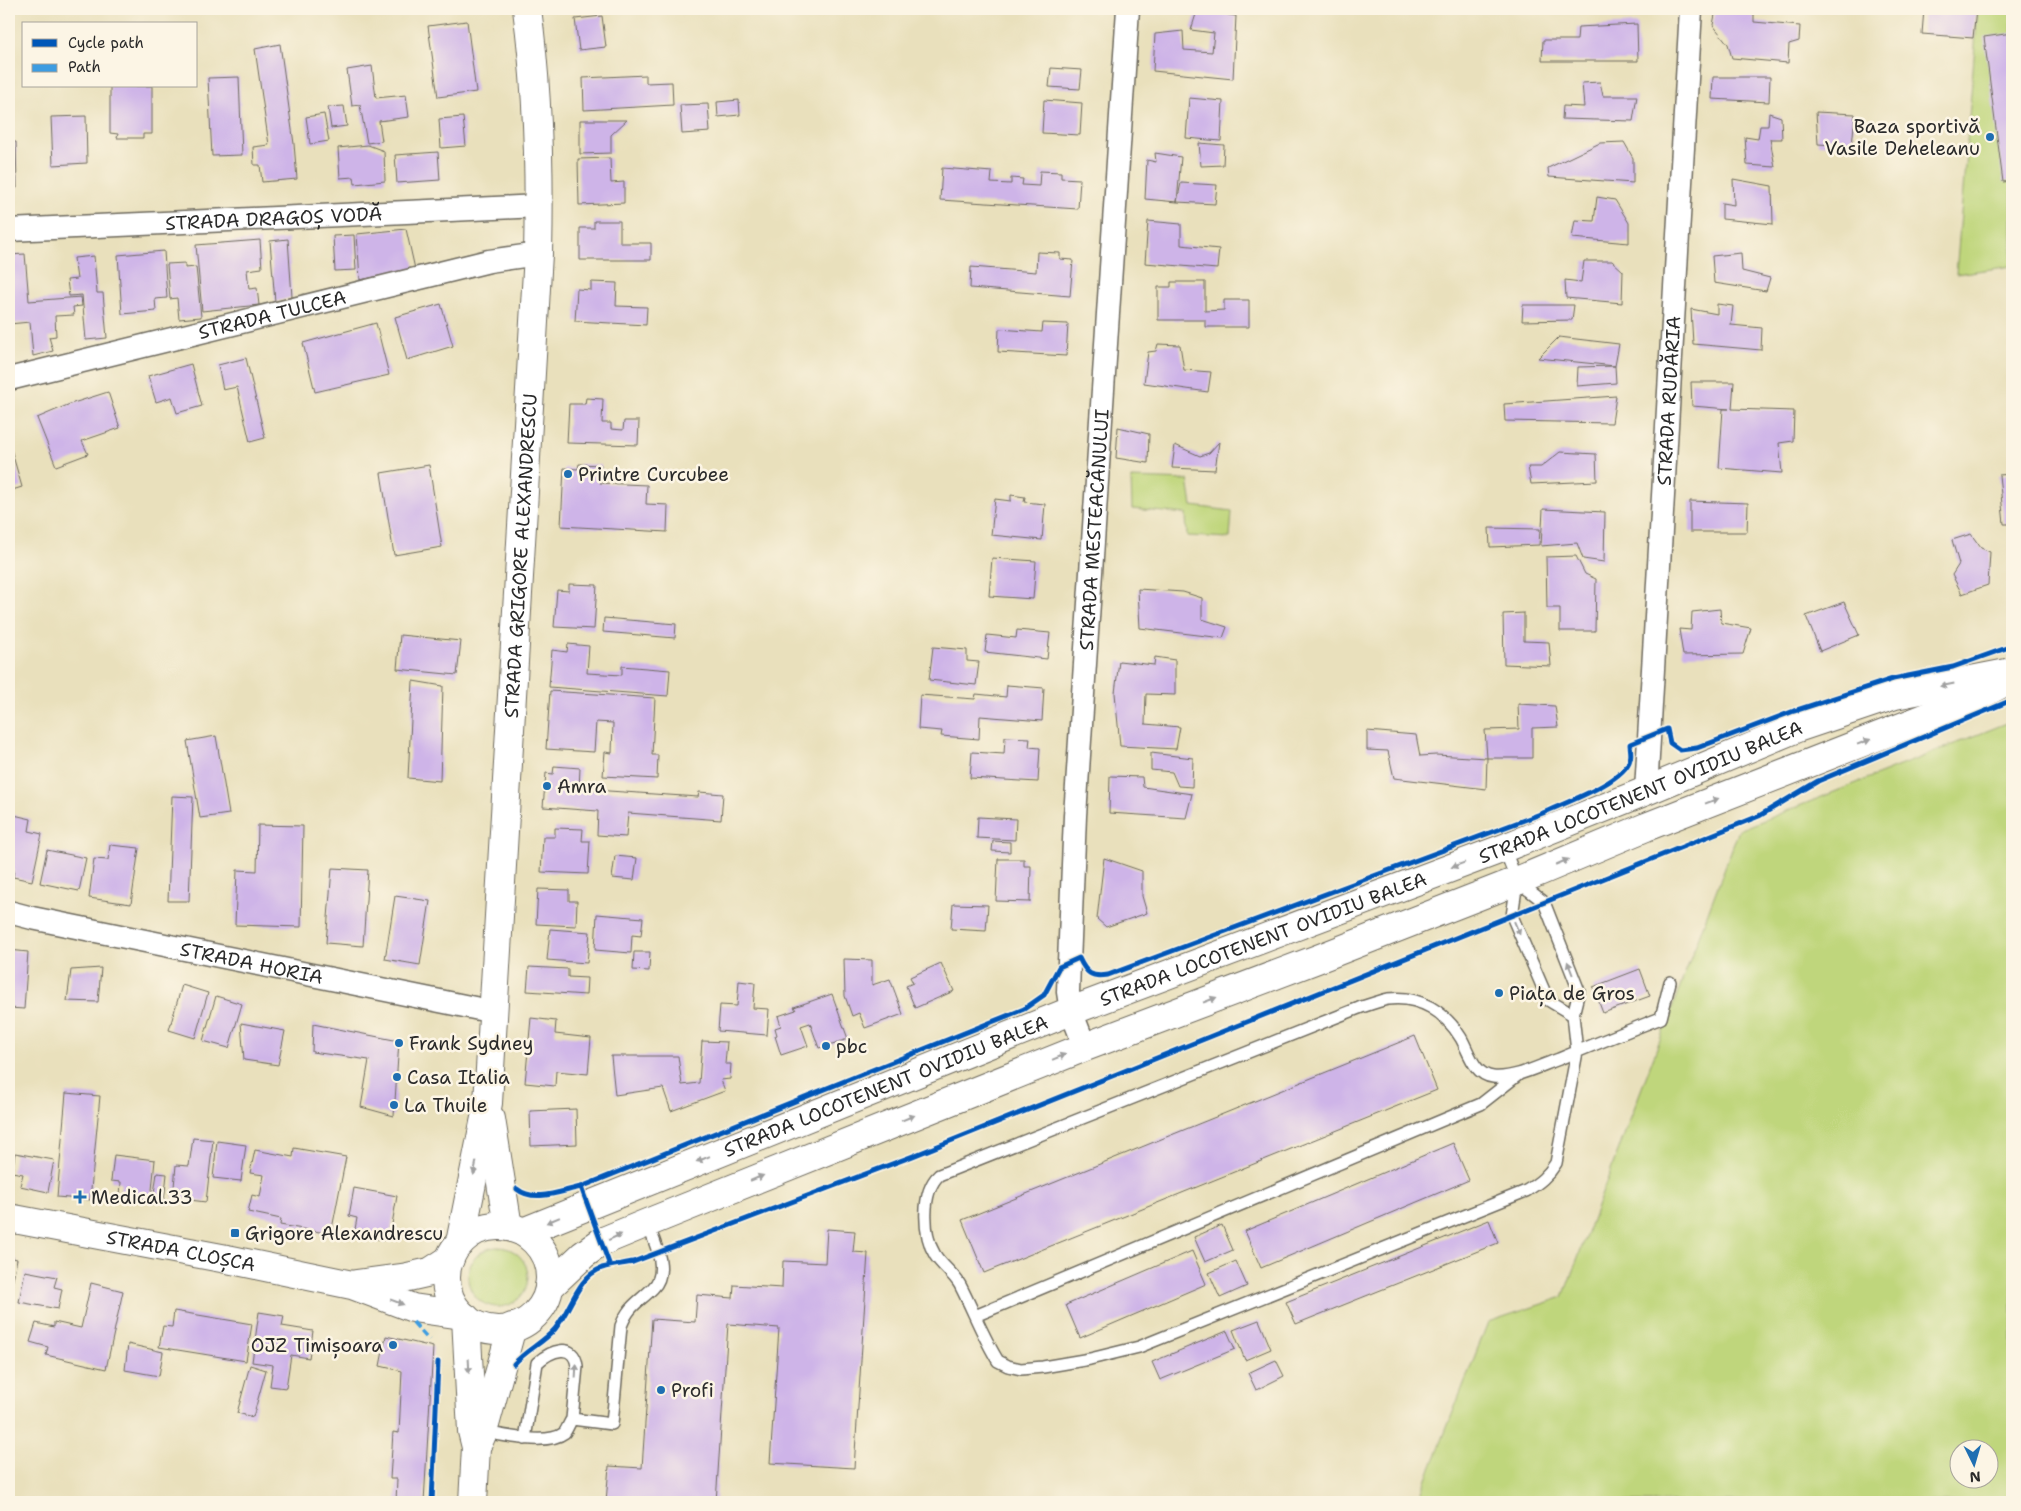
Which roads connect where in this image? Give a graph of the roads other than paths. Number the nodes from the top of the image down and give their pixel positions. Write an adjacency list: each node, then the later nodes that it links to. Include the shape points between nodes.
1 (527, 9): 4 (main road, STRADA GRIGORE ALEXANDRESCU, via 535,71)
2 (1128, 9): 15 (street, STRADA MESTEACĂNULUI, via 1075,816 1068,992)
3 (1691, 9): 10 (street, STRADA RUDĂRIA)
4 (539, 206): 5 (street, STRADA DRAGOȘ VODĂ); 6 (main road, STRADA GRIGORE ALEXANDRESCU)
5 (9, 230)
6 (538, 254): 7 (street, STRADA TULCEA, via 489,261); 16 (main road, STRADA GRIGORE ALEXANDRESCU)
7 (9, 379)
8 (2012, 672): 10 (main road, STRADA LOCOTENENT OVIDIU BALEA, one-way to 10, via 1886,698 1797,728)
9 (2012, 679): 12 (main road, STRADA LOCOTENENT OVIDIU BALEA, one-way to 9, via 1968,701)
10 (1646, 791): 11 (main road, STRADA LOCOTENENT OVIDIU BALEA)
11 (1504, 848): 12 (lane); 15 (main road, STRADA LOCOTENENT OVIDIU BALEA, one-way to 15)
12 (1517, 881): 17 (lane, one-way to 12, via 1579,991 1544,902); 17 (lane, one-way to 17, via 1512,916 1548,1000); 18 (main road, STRADA LOCOTENENT OVIDIU BALEA, one-way to 12)
13 (9, 912): 16 (street, STRADA HORIA)
14 (1670, 982): 19 (lane, via 1661,1018)
15 (1071, 1011): 18 (street, STRADA MESTEACĂNULUI); 24 (main road, STRADA LOCOTENENT OVIDIU BALEA, one-way to 24)
16 (494, 1012): 21 (main road, STRADA GRIGORE ALEXANDRESCU)
17 (1574, 1014): 19 (lane)
18 (1085, 1047): 23 (main road, STRADA LOCOTENENT OVIDIU BALEA, one-way to 18)
19 (1577, 1052): 20 (lane); 29 (lane, via 1556,1163 1550,1174 1526,1191 1139,1347 1090,1359 1021,1369 1008,1366 998,1361)
20 (1519, 1074): 29 (lane, via 1481,1104); 29 (lane, via 1492,1077 1478,1069 1461,1039 1434,1009 1413,1000 1388,999 939,1175 932,1182 926,1203 930,1242 935,1255 959,1282)
21 (488, 1103): 24 (main road, STRADA GRIGORE ALEXANDRESCU); 25 (main road, STRADA GRIGORE ALEXANDRESCU, one-way to 25)
22 (9, 1218): 26 (main road, STRADA CLOȘCA)
23 (647, 1223): 27 (main road, STRADA LOCOTENENT OVIDIU BALEA, one-way to 23, via 601,1242); 31 (lane, via 659,1253 660,1273 655,1286 627,1312 621,1326 612,1424)
24 (516, 1230): 25 (main road, via 498,1226 482,1229 468,1236); 27 (main road, via 538,1244 547,1260)
25 (455, 1251): 26 (main road, STRADA CLOȘCA, via 430,1272); 28 (main road, via 447,1269 448,1289)
26 (352, 1285): 28 (main road, STRADA CLOȘCA, one-way to 28, via 413,1308)
27 (549, 1287): 30 (main road, via 544,1302 534,1315)
28 (464, 1316): 30 (main road, via 483,1327); 33 (main road, one-way to 33, via 472,1430)
29 (975, 1316)
30 (512, 1328): 33 (main road)
31 (572, 1419): 32 (lane, via 564,1433 548,1439); 32 (lane, one-way to 32, via 576,1358 573,1353 555,1352 537,1363)
32 (525, 1438): 33 (lane)
33 (480, 1439): 34 (main road)
34 (473, 1502)

